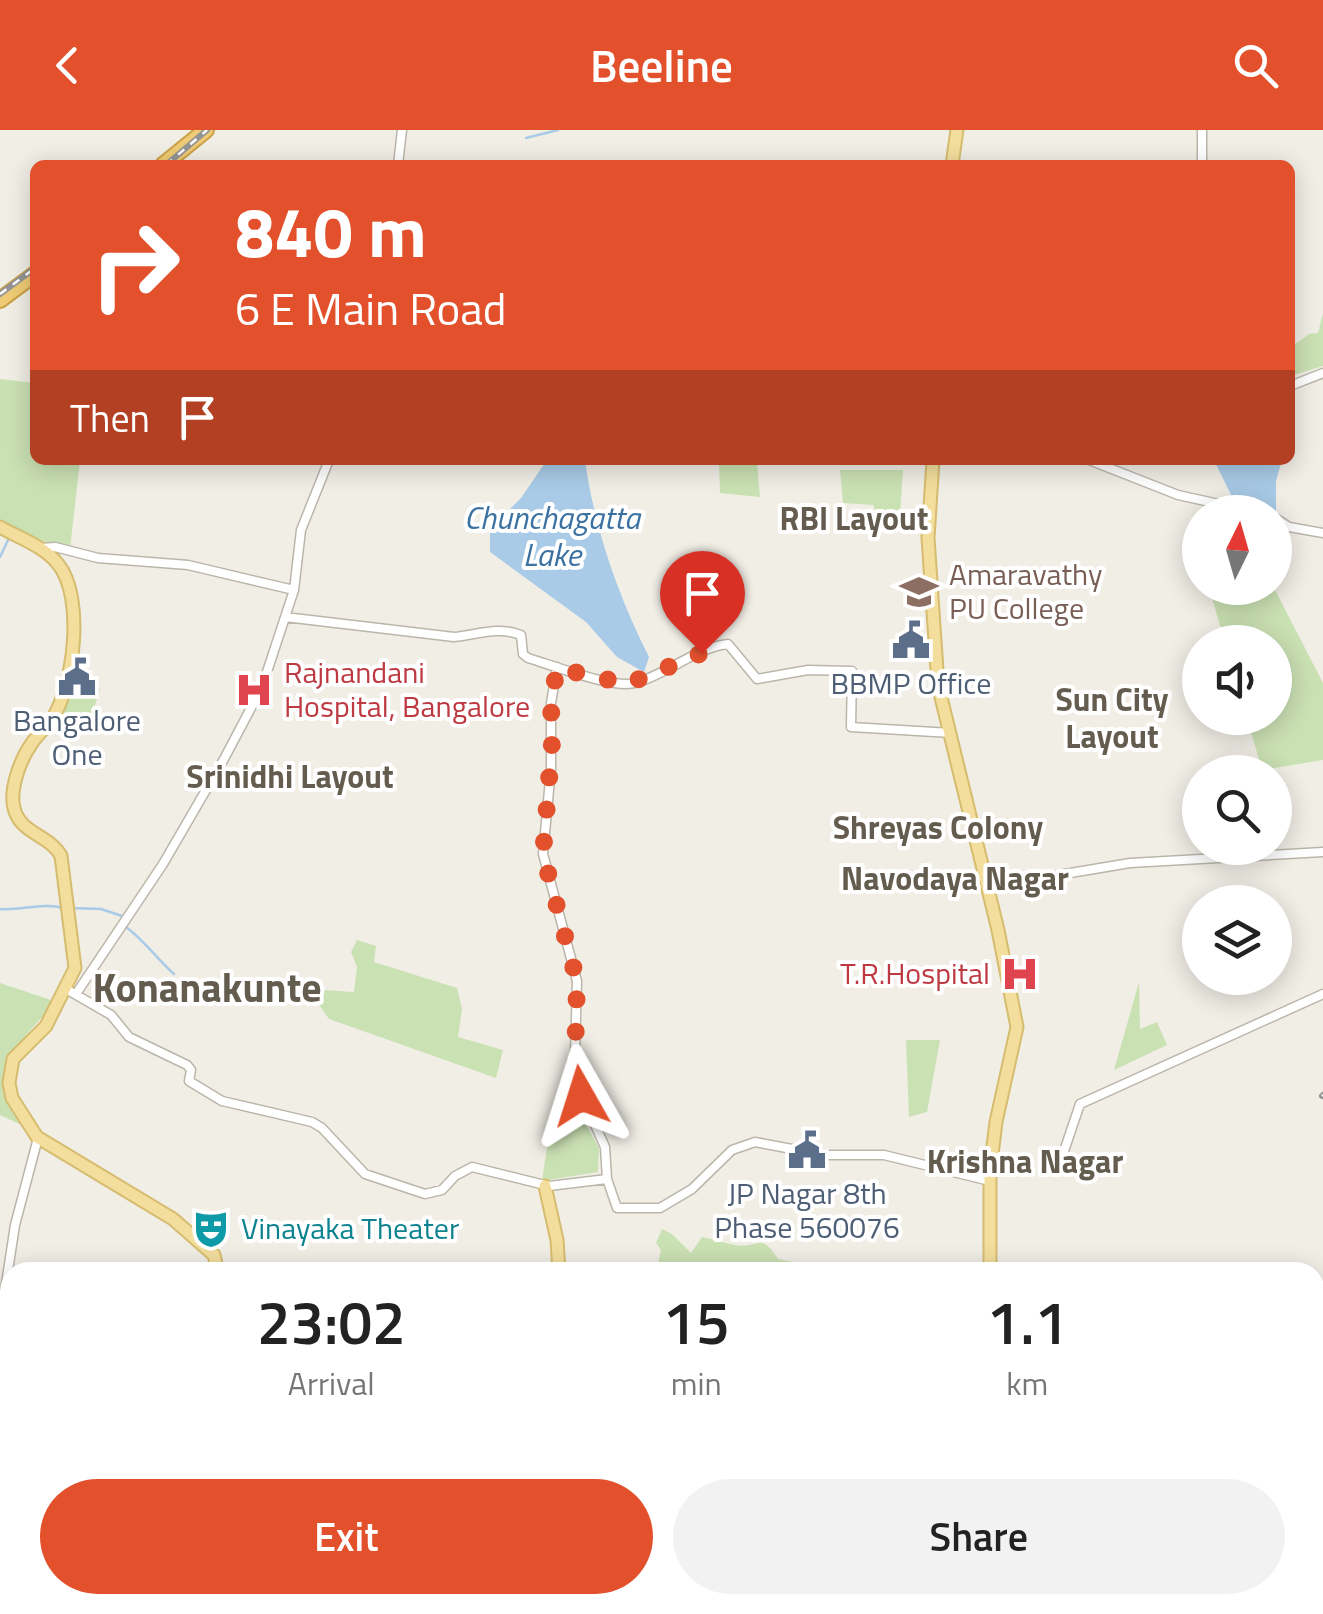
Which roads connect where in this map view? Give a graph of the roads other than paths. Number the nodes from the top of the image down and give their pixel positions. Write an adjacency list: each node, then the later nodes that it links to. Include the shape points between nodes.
1 (209, 130): 5 (highway); 6 (highway)
2 (402, 130): 7 (street)
3 (957, 130): 8 (main road)
4 (1204, 130): 9 (street)
5 (170, 160)
6 (178, 160)
7 (399, 160)
8 (953, 160)
9 (1204, 160)
10 (30, 270): 12 (highway)
11 (30, 278): 13 (highway)
12 (0, 291)
13 (0, 300)
14 (1323, 373): 15 (street)
15 (1295, 384)
16 (327, 465): 24 (street, via 301,530)
17 (935, 465): 27 (main road, via 936,676)
18 (1102, 465): 19 (street)
19 (1187, 495)
20 (0, 528): 23 (main road)
21 (1292, 528): 22 (street)
22 (1323, 533)
23 (38, 549): 24 (street, via 188,565); 30 (main road, via 59,572 76,622 58,708 27,750 8,804 25,827 59,851 76,960)
24 (294, 590): 25 (street)
25 (285, 618): 26 (street, via 454,637 507,631 520,636 524,656); 30 (street, via 262,688 224,759 163,864)
26 (557, 668): 27 (street, via 627,684 728,644 757,679 852,671 851,727); 34 (street, via 543,854 577,981 578,1089 606,1147)
27 (952, 734): 29 (main road)
28 (1323, 852): 29 (street, via 1130,863)
29 (987, 887): 35 (main road, via 1018,1027)
30 (71, 992): 32 (main road, via 10,1067 12,1098); 36 (street, via 111,1015 129,1037 187,1064 189,1081 222,1100 322,1128 365,1174 425,1194 472,1167)
31 (1323, 994): 33 (street, via 1080,1104)
32 (37, 1137): 37 (street); 38 (main road, via 173,1219)
33 (1061, 1160)
34 (607, 1179): 35 (street, via 618,1209 660,1208 692,1190 732,1150 755,1142 824,1154 884,1155); 36 (street)
35 (990, 1181): 40 (main road)
36 (547, 1186): 39 (main road)
37 (10, 1262)
38 (215, 1262)
39 (560, 1262)
40 (990, 1262)

